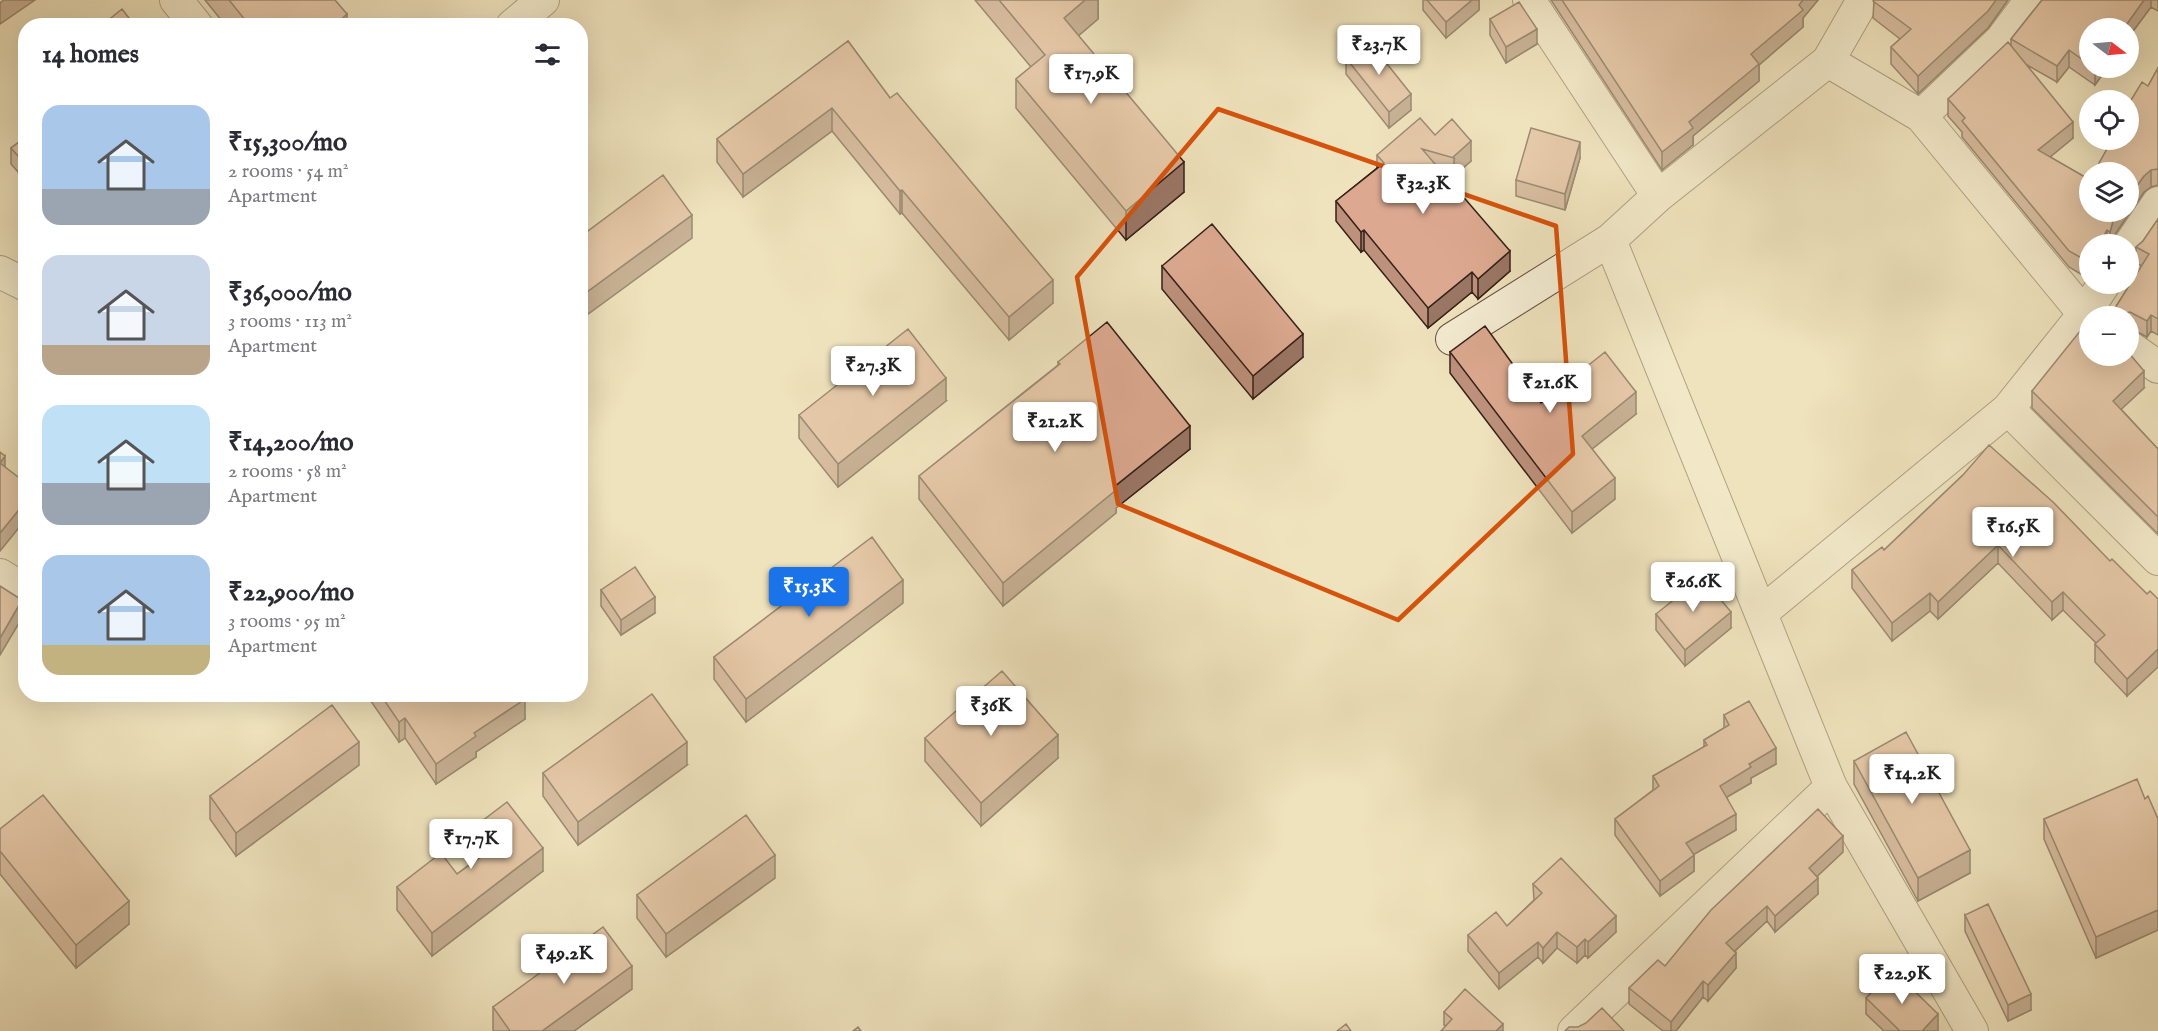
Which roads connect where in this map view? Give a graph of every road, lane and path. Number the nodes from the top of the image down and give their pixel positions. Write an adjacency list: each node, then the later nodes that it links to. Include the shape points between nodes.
1 (176, 0): 6 (street)
2 (543, 0): 7 (street)
3 (1529, 0): 10 (street)
4 (1863, 0): 8 (street)
5 (2031, 0): 9 (street, via 2001,40)
6 (191, 18)
7 (522, 18)
8 (1828, 60): 9 (street); 10 (street)
9 (1921, 116): 16 (street)
10 (1658, 196): 13 (street)
11 (2158, 203): 12 (street)
12 (2137, 234)
13 (1610, 240): 18 (street); 25 (street)
14 (0, 272): 15 (street)
15 (18, 281)
16 (2079, 306)
17 (2079, 325): 21 (street)
18 (1452, 339)
19 (2139, 354): 20 (street)
20 (2158, 367)
21 (2008, 409): 22 (street); 25 (street)
22 (2158, 559)
23 (0, 575): 24 (street)
24 (18, 586)
25 (1761, 613): 26 (street)
26 (1830, 787): 27 (street); 28 (street)
27 (1962, 1025)
28 (1574, 1031)

